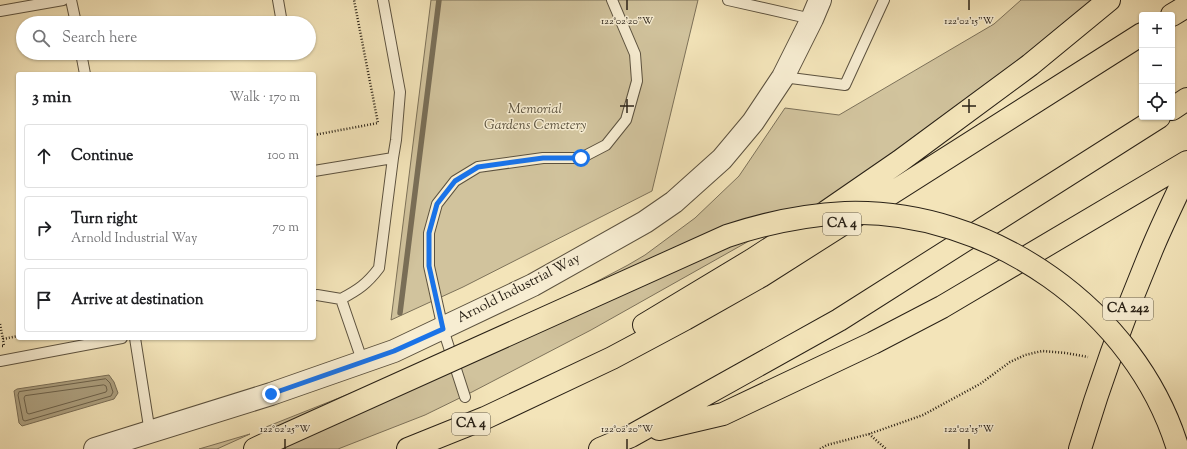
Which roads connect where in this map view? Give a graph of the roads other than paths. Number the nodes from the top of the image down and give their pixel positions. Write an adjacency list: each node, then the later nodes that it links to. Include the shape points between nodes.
1 (63, 0): 11 (lane)
2 (71, 0): 13 (lane)
3 (278, 0): 14 (lane)
4 (383, 0): 22 (lane, via 400,92)
5 (612, 0): 28 (lane, via 635,54 637,80 626,120 606,145 581,158 543,158 478,167 455,181 437,204 429,233 429,266)
6 (728, 0): 10 (lane)
7 (884, 0): 18 (lane, via 845,84)
8 (1109, 0): 33 (highway, via 1030,65 962,116 826,212)
9 (1187, 6): 12 (highway)
10 (816, 10): 18 (street, Arnold Industrial Way)
11 (0, 11)
12 (1175, 13)
13 (74, 16)
14 (281, 16)
15 (1139, 36): 33 (highway, CA 4, via 761,276 612,358)
16 (82, 60): 17 (lane)
17 (85, 72)
18 (783, 77): 28 (street, Arnold Industrial Way, via 753,122 722,159 674,202 645,222 533,285)
19 (1187, 99): 20 (highway)
20 (1175, 107)
21 (1154, 120): 36 (highway, via 839,320)
22 (393, 158): 24 (lane); 27 (lane, via 378,268 358,291)
23 (1187, 162): 36 (highway, via 942,307 853,352 723,414)
24 (316, 171)
25 (1187, 173): 41 (highway, CA 242, via 1126,312 1096,394)
26 (317, 295): 27 (lane)
27 (341, 299): 32 (lane)
28 (443, 329): 32 (street, Arnold Industrial Way); 34 (lane)
29 (111, 340): 31 (lane)
30 (135, 340): 35 (lane)
31 (0, 361)
32 (362, 363): 35 (street, Arnold Industrial Way)
33 (532, 396): 39 (highway, CA 4)
34 (466, 397)
35 (150, 433): 38 (street, Arnold Industrial Way)
36 (630, 436): 40 (highway)
37 (264, 445): 42 (highway, bridge, via 727,236 786,219 847,213 908,218 953,229 996,245 1048,276 1096,315 1135,362 1165,415)
38 (95, 449)
39 (408, 449)
40 (600, 449)
41 (1080, 449)
42 (1178, 449)

